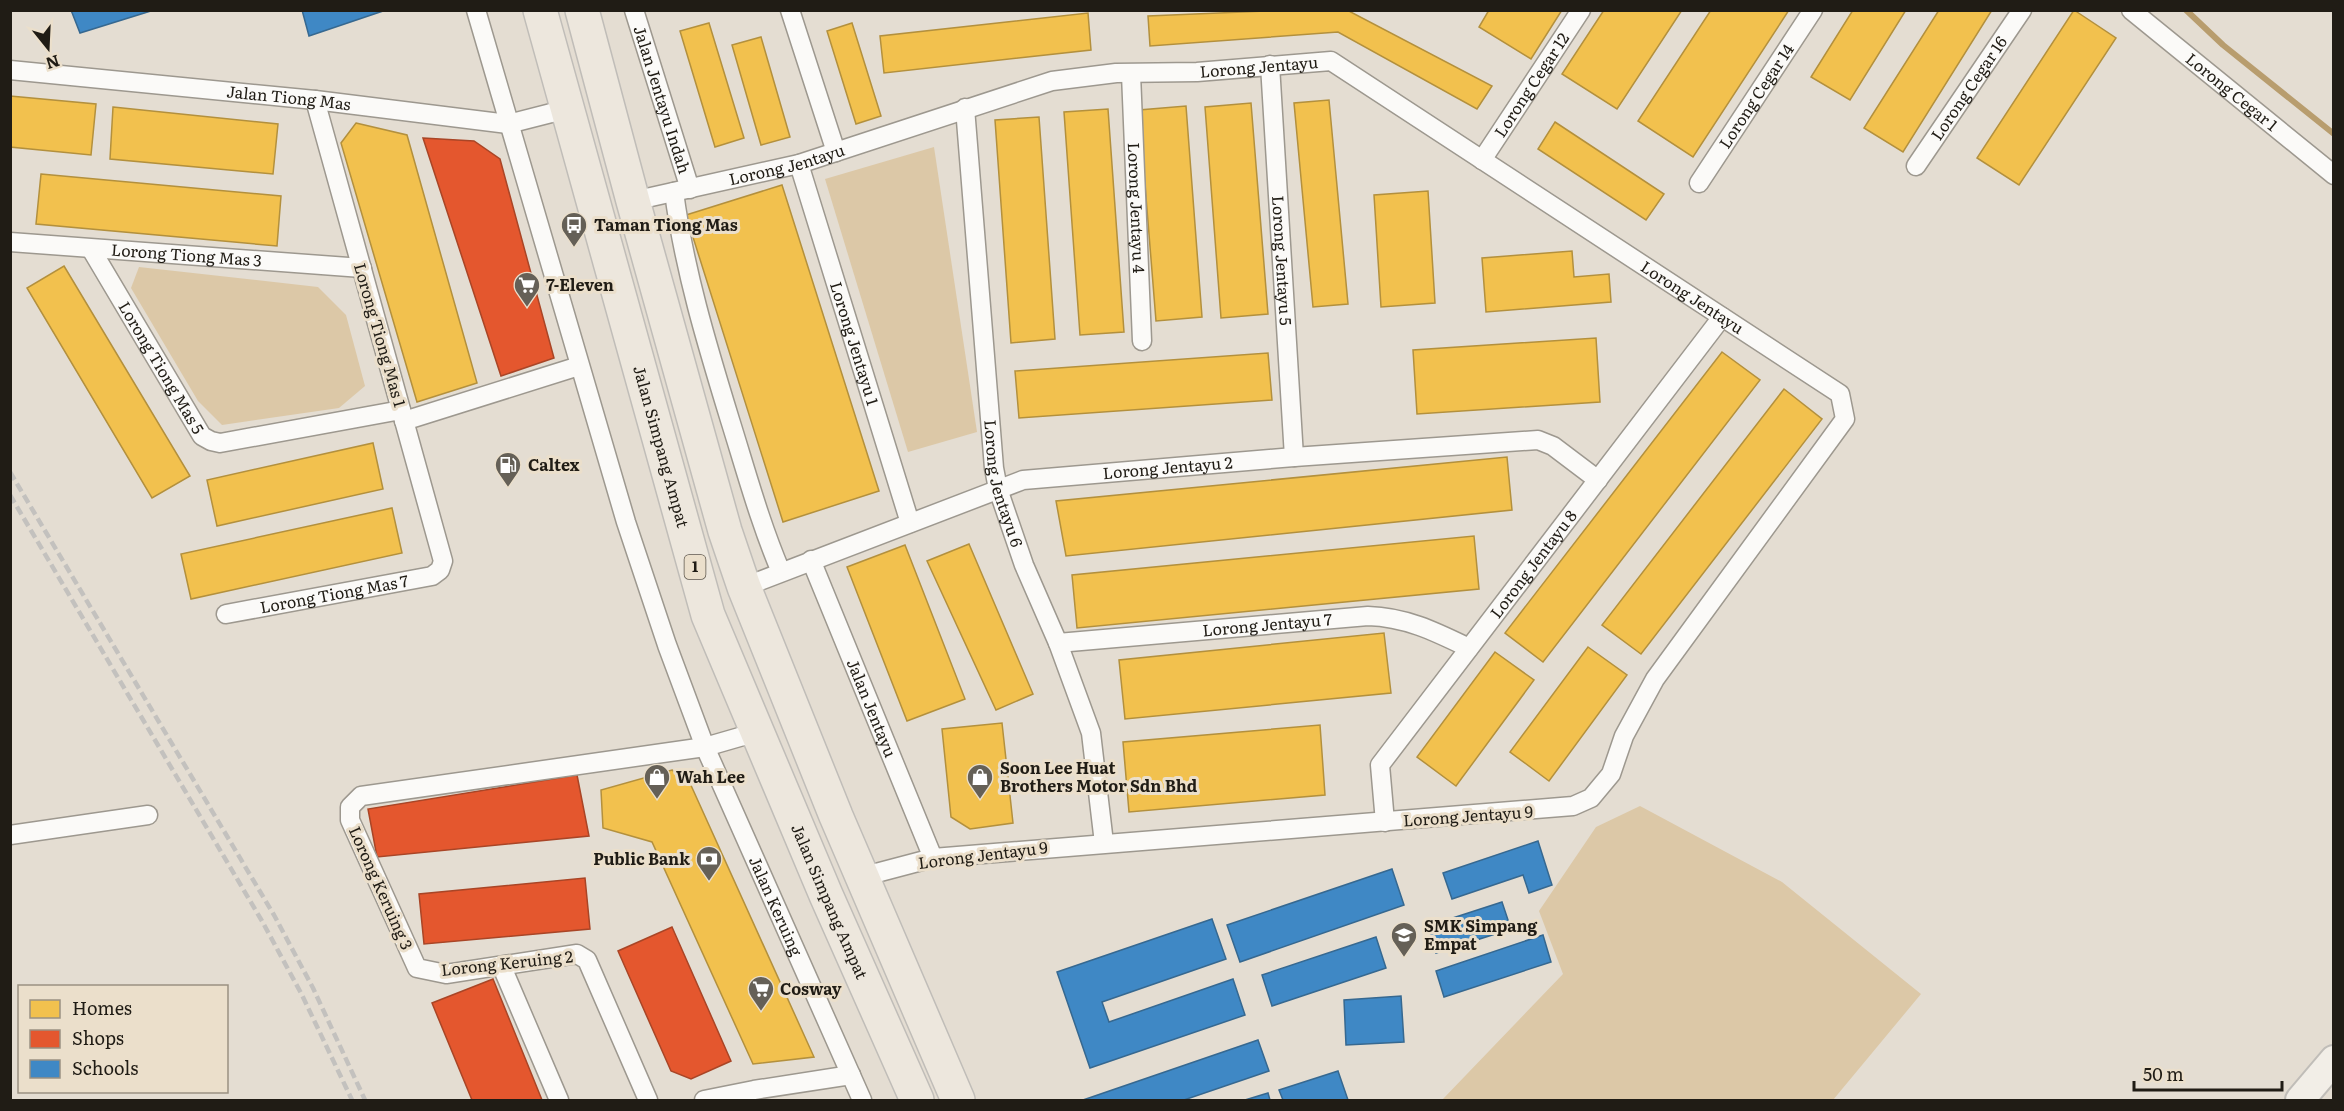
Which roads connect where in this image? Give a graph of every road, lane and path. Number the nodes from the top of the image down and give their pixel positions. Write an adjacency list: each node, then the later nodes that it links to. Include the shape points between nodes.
1 (476, 10): 16 (street, Jalan Keruing)
2 (540, 10): 15 (highway, Jalan Simpang Ampat / 1)
3 (582, 10): 24 (highway)
4 (634, 10): 23 (street, Jalan Jentayu Indah)
5 (790, 10): 17 (street)
6 (1581, 10): 18 (street, Lorong Cegar 12)
7 (1812, 10): 22 (street, Lorong Cegar 14)
8 (2022, 10): 20 (street, Lorong Cegar 16)
9 (2131, 10): 21 (street, Lorong Cegar 1)
10 (1270, 65): 12 (street, Lorong Jentayu); 18 (street, Lorong Jentayu, via 1331,61); 33 (street, Lorong Jentayu 5)
11 (10, 70): 13 (street, Jalan Tiong Mas)
12 (1131, 74): 14 (street, Lorong Jentayu, via 1052,81); 29 (street, Lorong Jentayu 4)
13 (315, 100): 16 (street, Jalan Tiong Mas); 27 (street, Lorong Tiong Mas 1)
14 (965, 108): 17 (street, Lorong Jentayu); 35 (street, Lorong Jentayu 6)
15 (567, 109): 16 (street, Jalan Tiong Mas); 44 (highway, Jalan Simpang Ampat / 1, via 708,615)
16 (508, 124): 30 (street, Jalan Keruing)
17 (836, 152): 19 (street, Lorong Jentayu)
18 (1482, 160): 28 (street, Lorong Jentayu)
19 (799, 164): 23 (street, Lorong Jentayu); 36 (street, Lorong Jentayu 1)
20 (1916, 166)
21 (2334, 175)
22 (1699, 183)
23 (682, 190): 24 (street, Lorong Jentayu); 39 (street, Jalan Jentayu Indah, via 679,235 765,536)
24 (633, 201): 40 (highway, via 725,531)
25 (10, 242): 26 (street, Lorong Tiong Mas 3)
26 (91, 249): 27 (street, Lorong Tiong Mas 3); 32 (street, Lorong Tiong Mas 5, via 202,435 211,441 220,443)
27 (362, 268): 32 (street, Lorong Tiong Mas 1)
28 (1722, 317): 31 (street, Lorong Jentayu); 34 (street, Lorong Jentayu 8)
29 (1142, 341)
30 (579, 366): 32 (street); 45 (street, Jalan Keruing, via 626,522)
31 (1840, 394): 47 (street, Lorong Jentayu 9, via 1845,419 1654,679 1624,736 1611,774 1591,798 1555,809)
32 (403, 416): 38 (street, Lorong Tiong Mas 1, via 443,561)
33 (1294, 457): 34 (street, Lorong Jentayu 2, via 1538,440 1553,446); 35 (street, Lorong Jentayu 2, via 1023,480)
34 (1598, 480): 43 (street, Lorong Jentayu 8)
35 (998, 489): 36 (street, Lorong Jentayu 2); 42 (street, Lorong Jentayu 6, via 1024,565)
36 (910, 523): 37 (street, Lorong Jentayu 2)
37 (812, 560): 39 (street, Lorong Jentayu 2); 50 (street, Jalan Jentayu)
38 (441, 570): 41 (street, Lorong Tiong Mas 7, via 432,576)
39 (781, 572): 40 (street, Lorong Jentayu 2)
40 (744, 586): 51 (highway)
41 (226, 614)
42 (1058, 643): 43 (street, Lorong Jentayu 7, via 1390,616); 49 (street, Lorong Jentayu 6, via 1091,733)
43 (1470, 648): 47 (street, Lorong Jentayu 8, via 1380,765)
44 (757, 732): 45 (street); 60 (highway, Jalan Simpang Ampat / 1)
45 (705, 747): 53 (street, Lorong Keruing 3, via 361,796 350,807 350,820); 55 (street, Jalan Keruing)
46 (148, 815): 48 (street)
47 (1385, 822): 49 (street, Lorong Jentayu 9)
48 (10, 835)
49 (1104, 843): 50 (street, Lorong Jentayu 9)
50 (933, 858): 51 (street, Lorong Jentayu 9)
51 (861, 877): 61 (highway)
52 (502, 967): 53 (street, Lorong Keruing 2, via 446,974); 56 (street); 57 (street, Lorong Keruing 2, via 577,954 587,960)
53 (417, 968)
54 (2334, 1060): 62 (main road)
55 (851, 1076): 58 (street); 59 (street, Jalan Keruing)
56 (559, 1101)
57 (648, 1101)
58 (704, 1101)
59 (862, 1101)
60 (917, 1101)
61 (958, 1101)
62 (2300, 1101)

